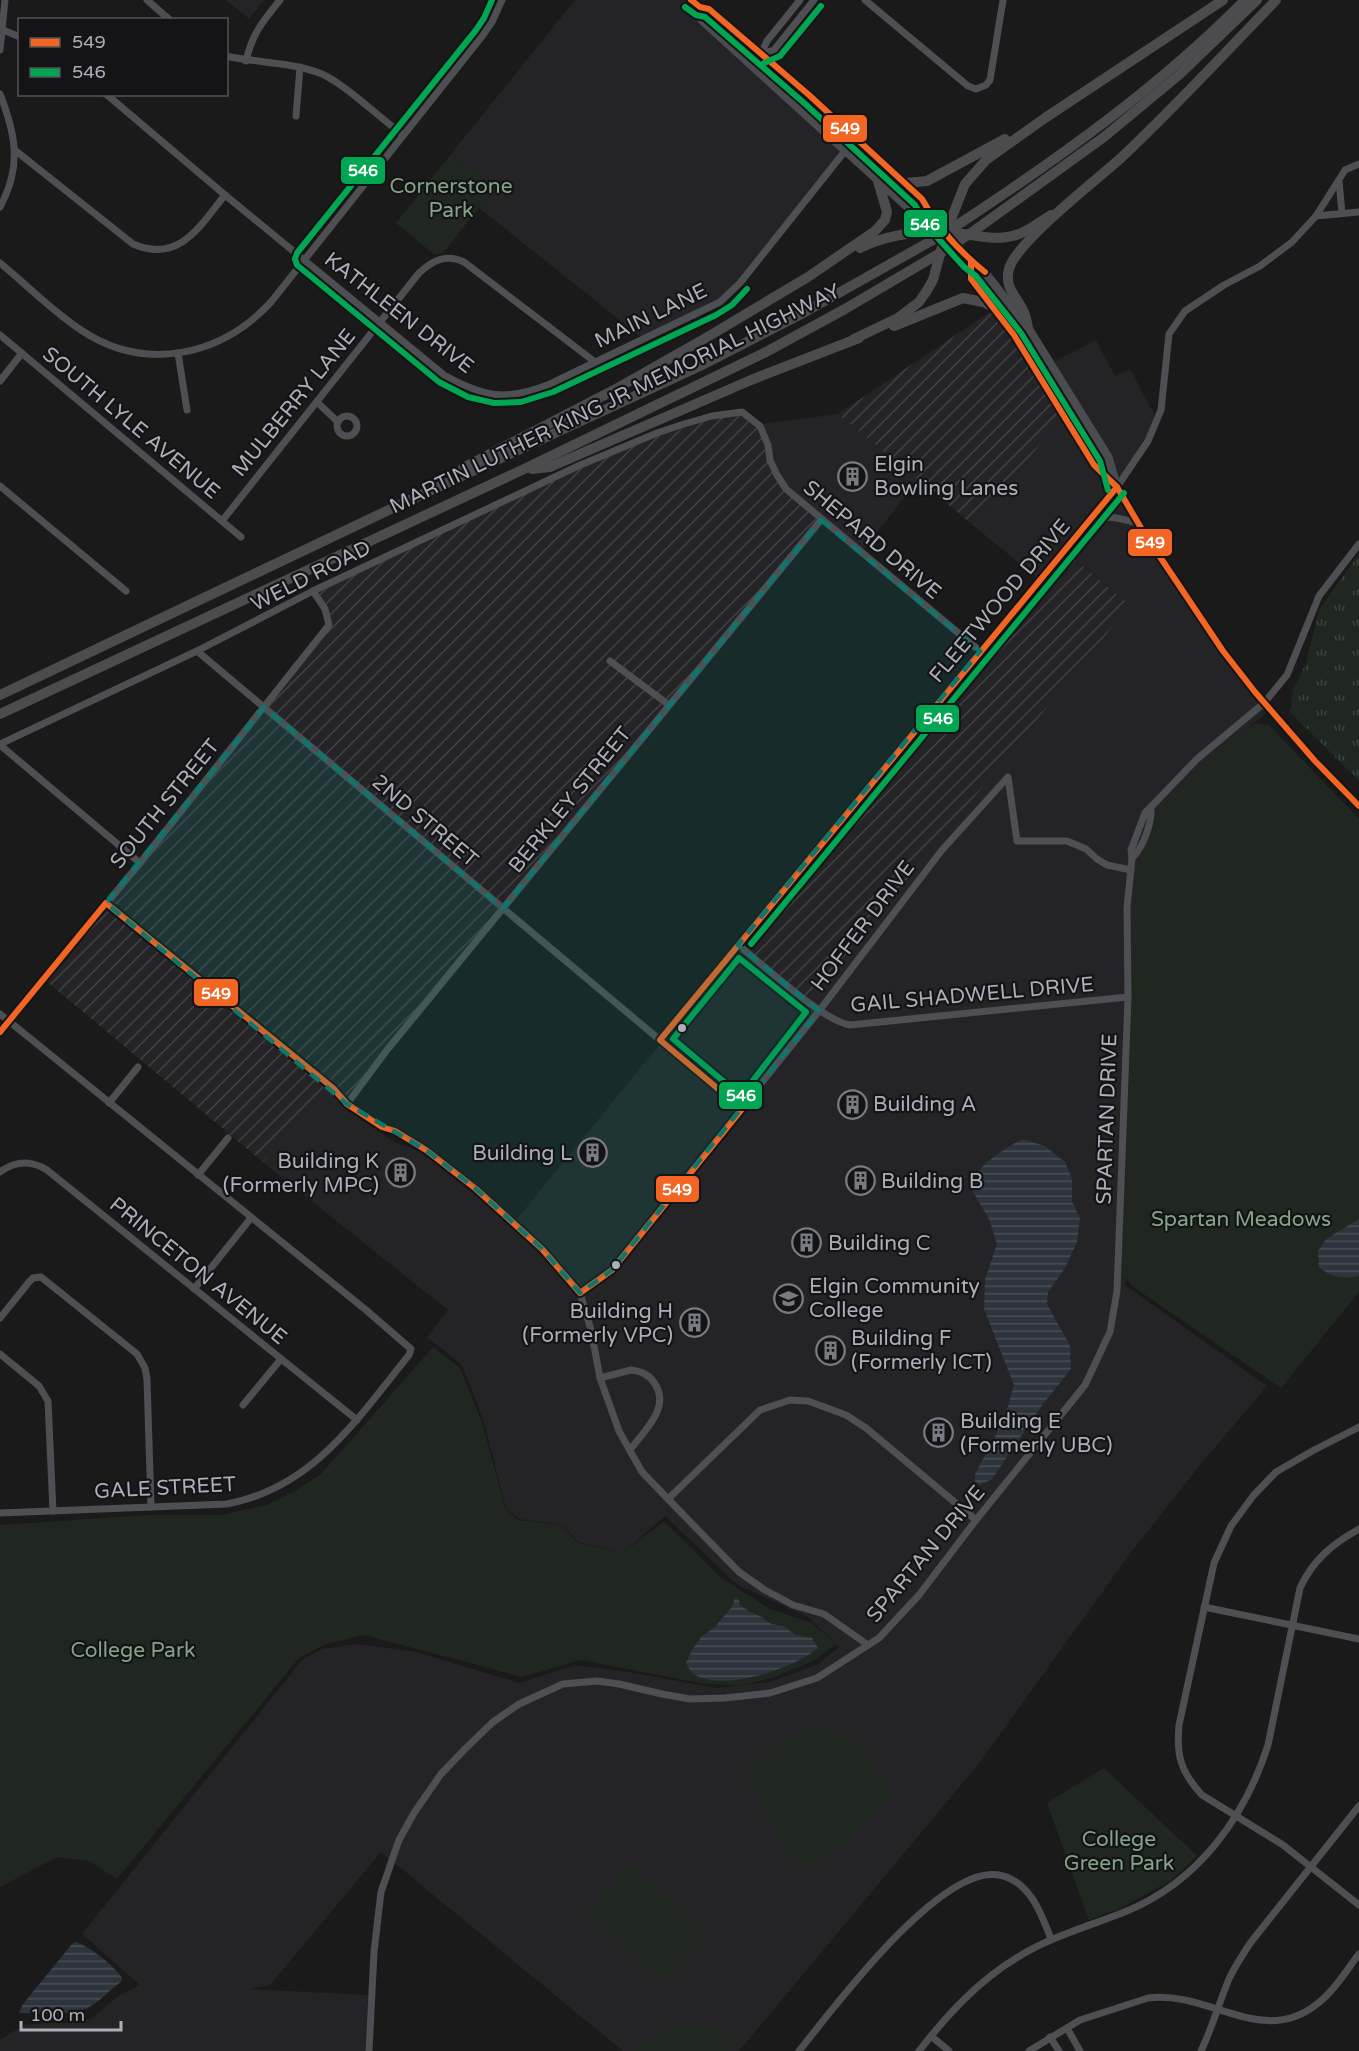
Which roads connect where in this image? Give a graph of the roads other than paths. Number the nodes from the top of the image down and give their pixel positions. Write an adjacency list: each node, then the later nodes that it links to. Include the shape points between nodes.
1 (5, 0): 16 (street)
2 (147, 0): 15 (street)
3 (280, 0): 21 (street, via 257,29)
4 (502, 0): 27 (street, via 483,35)
5 (691, 0): 14 (main road)
6 (800, 0): 19 (street)
7 (814, 0): 19 (street, via 774,50)
8 (866, 0): 9 (street, via 976,89 984,87 991,73)
9 (1003, 0)
10 (1223, 0): 26 (highway)
11 (1245, 0): 63 (highway, MARTIN LUTHER KING JR MEMORIAL HIGHWAY, bridge, via 1150,86 1075,144 931,241 702,365)
12 (1257, 0): 60 (highway, MARTIN LUTHER KING JR MEMORIAL HIGHWAY, bridge, via 1180,74 1104,137 940,253 764,353)
13 (1276, 0): 35 (highway, via 1122,156)
14 (700, 7): 19 (main road, via 709,9); 29 (main road, via 702,20)
15 (168, 18)
16 (3, 30): 17 (street); 18 (street)
17 (18, 36)
18 (0, 50)
19 (761, 54): 33 (main road)
20 (228, 56): 21 (street)
21 (246, 61): 22 (street)
22 (300, 67): 25 (street); 27 (street, via 334,81)
23 (0, 94): 28 (street)
24 (108, 96): 34 (street, KATHLEEN DRIVE)
25 (296, 116)
26 (1045, 118): 33 (highway, via 927,181); 41 (highway, via 986,160 965,184)
27 (403, 135): 42 (street)
28 (16, 151): 34 (street, via 134,244 148,249 169,249 188,240); 36 (street, via 13,177)
29 (845, 151): 31 (main road); 53 (street, MAIN LANE, via 726,298)
30 (1359, 164): 32 (street, FLEETWOOD DRIVE, via 1346,170)
31 (878, 181): 40 (main road, via 911,210); 45 (highway, via 887,212 885,220)
32 (1339, 181): 38 (street); 39 (street, FLEETWOOD DRIVE)
33 (905, 183): 40 (main road, via 922,199)
34 (225, 195): 42 (street, KATHLEEN DRIVE)
35 (1067, 205): 41 (highway, via 1019,234 989,238); 48 (highway, via 1022,248 1010,266 1009,289 1024,312)
36 (0, 207)
37 (1359, 212): 38 (street)
38 (1342, 213): 39 (street)
39 (1316, 216): 62 (street, FLEETWOOD DRIVE, via 1292,242 1260,266 1185,311 1169,334 1161,410 1148,441)
40 (933, 219): 41 (main road)
41 (946, 232): 43 (main road); 45 (highway, via 879,239); 50 (highway, via 933,280 919,302 898,318)
42 (304, 259): 47 (street, KATHLEEN DRIVE); 52 (street, via 271,302 240,331 218,342)
43 (970, 261): 46 (main road, via 971,279); 48 (main road, via 982,269)
44 (0, 263): 52 (street, via 90,335 131,352)
45 (829, 263): 63 (highway, via 634,379)
46 (994, 308): 50 (highway, via 963,298); 62 (main road, via 1094,465)
47 (380, 323): 53 (street, MULBERRY LANE, via 431,262 454,258); 55 (street, KATHLEEN DRIVE, via 444,375); 56 (street, MULBERRY LANE)
48 (1028, 328): 62 (main road, via 1108,457)
49 (0, 335): 51 (street, SOUTH LYLE AVENUE)
50 (854, 339): 60 (highway, via 550,467)
51 (22, 353): 54 (street); 64 (street, SOUTH LYLE AVENUE)
52 (178, 353): 57 (street)
53 (595, 362): 55 (street, MAIN LANE, via 529,391)
54 (0, 381)
55 (480, 393)
56 (317, 402): 59 (street); 64 (street, MULBERRY LANE)
57 (187, 410)
58 (742, 412): 65 (street, SHEPARD DRIVE, via 760,426 770,460 786,489); 71 (street, WELD ROAD, via 712,416 657,433)
59 (338, 422)
60 (522, 470): 79 (highway, MARTIN LUTHER KING JR MEMORIAL HIGHWAY)
61 (0, 486): 70 (street)
62 (1117, 487): 66 (main road); 68 (street, FLEETWOOD DRIVE)
63 (395, 507): 75 (highway, MARTIN LUTHER KING JR MEMORIAL HIGHWAY)
64 (222, 520): 67 (street, SOUTH LYLE AVENUE)
65 (821, 520): 73 (street, SHEPARD DRIVE); 77 (street, BERKLEY STREET)
66 (1138, 523): 68 (street, via 1101,517 1079,540); 76 (main road, via 1223,651)
67 (241, 537)
68 (1071, 541): 73 (street, FLEETWOOD DRIVE)
69 (1359, 544): 76 (street, SPARTAN DRIVE, via 1319,596 1287,675)
70 (126, 591)
71 (313, 591): 72 (street, WELD ROAD); 78 (street, SOUTH STREET, via 330,625)
72 (197, 651): 78 (street, 2ND STREET); 80 (street, WELD ROAD)
73 (980, 651): 86 (street, FLEETWOOD DRIVE)
74 (610, 661): 77 (street)
75 (0, 694)
76 (1264, 703): 81 (main road); 83 (street, SPARTAN DRIVE, via 1197,759 1145,813 1131,850)
77 (669, 705): 85 (street, BERKLEY STREET)
78 (264, 708): 82 (street, SOUTH STREET); 85 (street, 2ND STREET)
79 (0, 714)
80 (0, 745): 82 (street)
81 (1359, 806)
82 (140, 863): 84 (street, SOUTH STREET)
83 (1131, 870): 87 (street, SPARTAN DRIVE, via 1127,908); 88 (street, HOFFER DRIVE, via 1107,865 1086,849 1066,841 1017,841 1008,777 942,850)
84 (106, 903): 90 (street, SOUTH STREET); 95 (street, via 333,1088)
85 (503, 908): 92 (street, 2ND STREET); 95 (street, BERKLEY STREET)
86 (738, 945): 88 (street, GAIL SHADWELL DRIVE); 92 (street, FLEETWOOD DRIVE)
87 (1128, 998): 88 (street, GAIL SHADWELL DRIVE, via 850,1025 838,1023); 115 (street, SPARTAN DRIVE, via 1117,1291 1110,1332 1085,1385)
88 (819, 1011): 96 (street, HOFFER DRIVE)
89 (0, 1014): 90 (street)
90 (8, 1021): 91 (street, SOUTH STREET); 94 (street)
91 (0, 1032)
92 (660, 1040): 96 (street, 2ND STREET)
93 (138, 1067): 94 (street)
94 (109, 1103): 99 (street)
95 (347, 1104): 102 (street, via 426,1150 476,1189 542,1249)
96 (742, 1109): 102 (street, HOFFER DRIVE, via 612,1270)
97 (228, 1138): 99 (street)
98 (0, 1172): 101 (street, PRINCETON AVENUE, via 12,1165 32,1163 47,1170)
99 (198, 1175): 100 (street)
100 (251, 1218): 101 (street); 108 (street, GALE STREET, via 411,1349)
101 (194, 1289): 105 (street, PRINCETON AVENUE)
102 (580, 1293): 106 (street)
103 (0, 1318): 112 (street, via 29,1282 40,1277 137,1354 147,1379)
104 (0, 1354): 113 (street, via 39,1386 48,1401)
105 (280, 1359): 107 (street); 108 (street, PRINCETON AVENUE)
106 (600, 1378): 110 (street); 110 (street, via 637,1370 650,1377 659,1391 658,1412)
107 (243, 1405)
108 (357, 1420): 112 (street, GALE STREET, via 297,1478 260,1496 227,1504)
109 (1359, 1428): 117 (street, via 1276,1472 1253,1496 1231,1526 1214,1563)
110 (630, 1450): 111 (street, via 642,1472)
111 (668, 1499): 115 (street, via 760,1410 790,1400 808,1401 850,1417); 120 (street, via 739,1572 793,1605 824,1614)
112 (151, 1507): 113 (street, GALE STREET)
113 (53, 1511): 114 (street, GALE STREET)
114 (0, 1513)
115 (976, 1520): 120 (street, SPARTAN DRIVE, via 919,1595)
116 (1359, 1529): 118 (street, via 1323,1552 1313,1564 1300,1588)
117 (1204, 1606): 118 (street); 122 (street, via 1177,1747 1193,1785)
118 (1293, 1625): 119 (street); 122 (street, via 1268,1745 1255,1784)
119 (1359, 1639)
120 (868, 1645): 131 (street, SPARTAN DRIVE, via 817,1678 770,1693 690,1699 620,1683 563,1684 519,1704 493,1722 441,1774 399,1840 381,1892)
121 (1359, 1806): 123 (street)
122 (1236, 1816): 123 (street); 125 (street, via 1202,1860 1162,1893 1128,1911)
123 (1311, 1866): 124 (street); 127 (street, via 1251,1942)
124 (1359, 1905)
125 (1051, 1939): 129 (street, via 971,1992); 132 (street, via 1034,1900 1019,1885 999,1875 969,1880 937,1901 877,1955)
126 (1359, 1954): 127 (street, via 1319,2003 1291,2020 1258,2020)
127 (1217, 2008): 128 (street, via 1159,1996 1095,2014); 138 (street)
128 (1067, 2028): 130 (street); 137 (street)
129 (931, 2036): 133 (street); 134 (street)
130 (1050, 2037): 135 (street); 136 (street)
131 (369, 2051)
132 (799, 2051)
133 (919, 2051)
134 (949, 2051)
135 (1029, 2051)
136 (1059, 2051)
137 (1080, 2051)
138 (1201, 2051)

